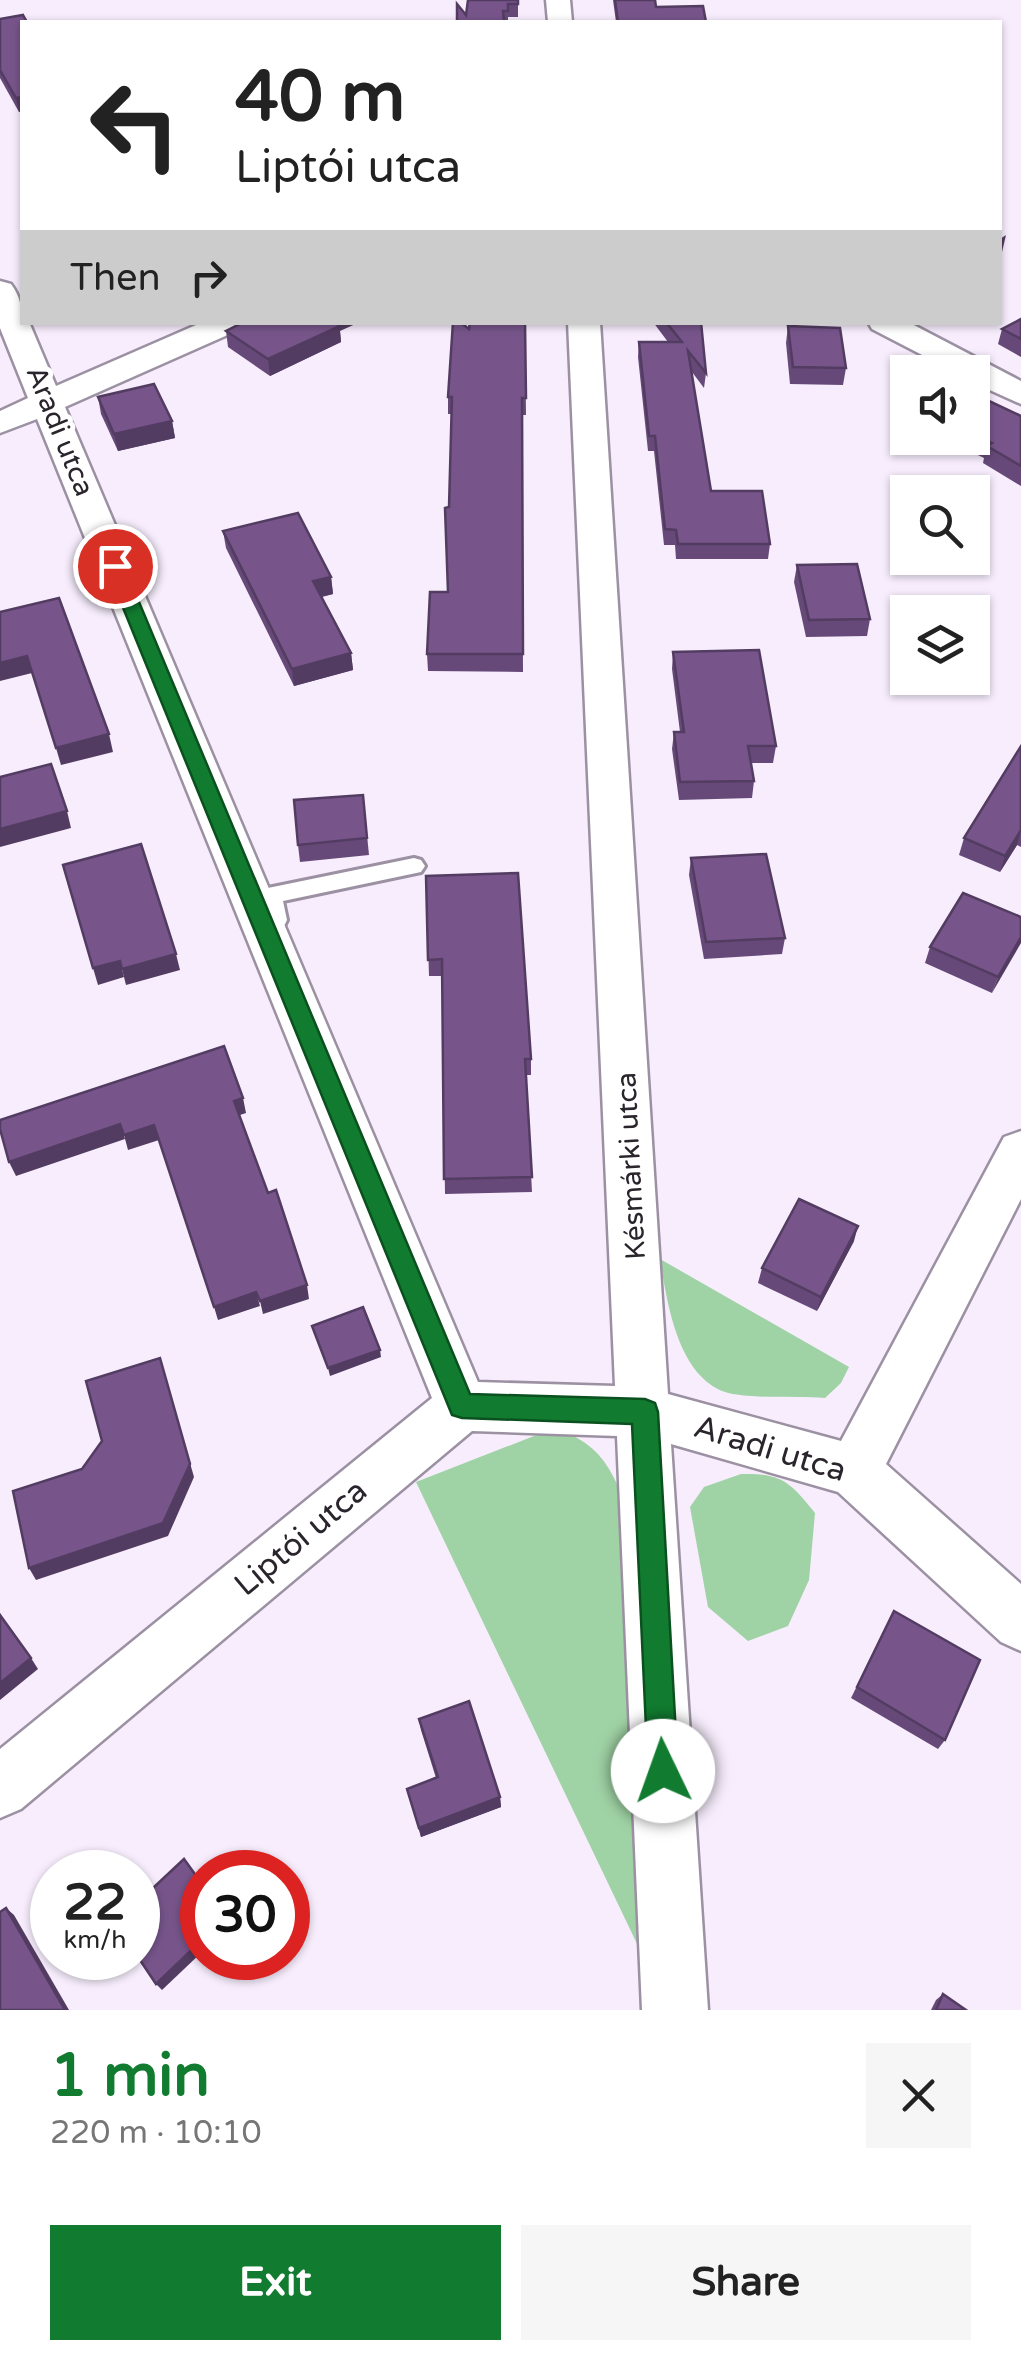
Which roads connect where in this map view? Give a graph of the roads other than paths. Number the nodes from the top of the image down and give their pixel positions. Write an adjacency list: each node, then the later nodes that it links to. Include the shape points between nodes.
1 (0, 290): 6 (street, Aradi utca)
2 (223, 325): 6 (street)
3 (584, 325): 12 (street, Késmárki utca)
4 (889, 325): 5 (street)
5 (1021, 394)
6 (48, 402): 7 (street); 9 (street, Aradi utca)
7 (0, 423)
8 (414, 866): 9 (lane, via 271,895)
9 (291, 992): 11 (street, Aradi utca)
10 (1021, 1151): 13 (street)
11 (462, 1406): 12 (street); 15 (street, Liptói utca)
12 (645, 1412): 13 (street, Aradi utca); 16 (street, Késmárki utca)
13 (854, 1471): 14 (street, Aradi utca)
14 (1021, 1622)
15 (0, 1788)
16 (675, 2010)

